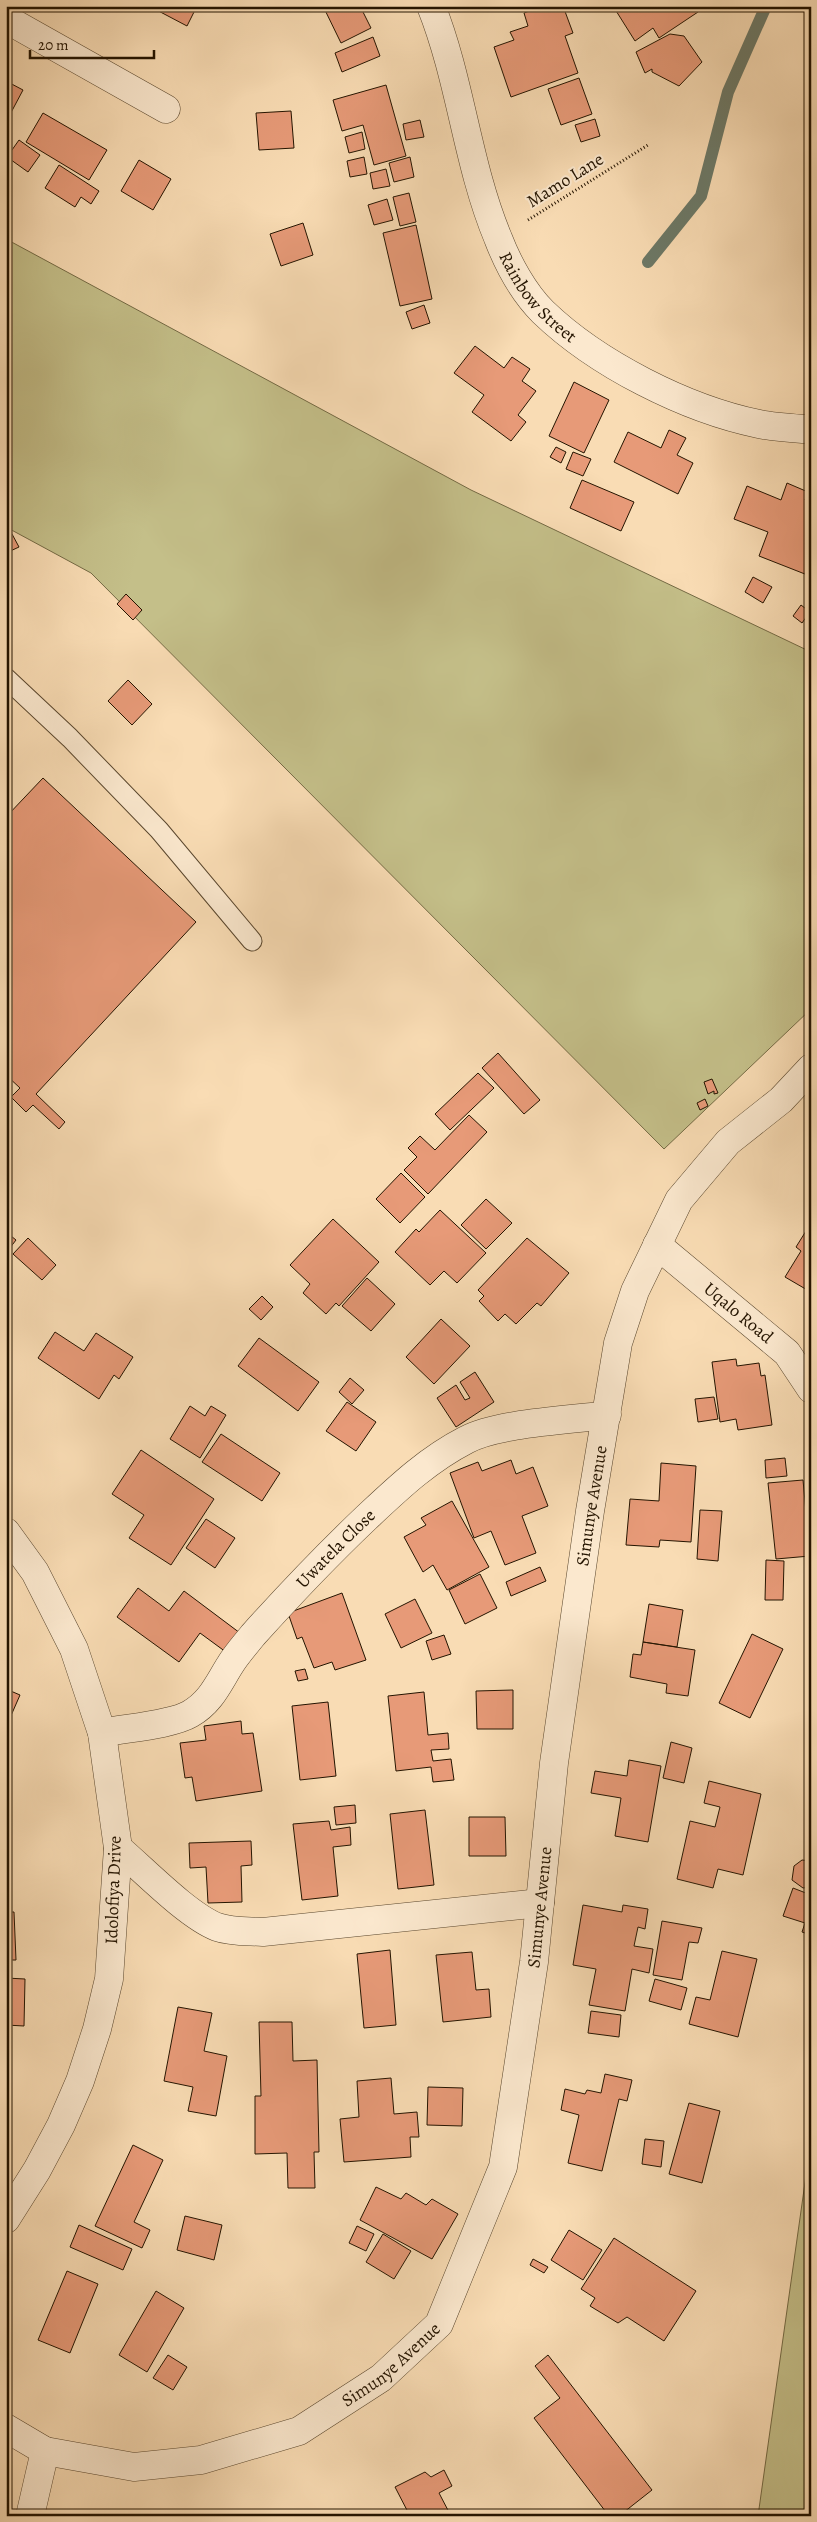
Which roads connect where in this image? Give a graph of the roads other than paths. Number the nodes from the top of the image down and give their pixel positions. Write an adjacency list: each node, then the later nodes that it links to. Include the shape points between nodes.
1 (431, 6): 4 (street, Rainbow Street, via 445,42 479,180 498,238 519,281 542,311 582,344 642,380 699,406 759,424)
2 (6, 19): 3 (street)
3 (166, 109)
4 (811, 428)
5 (6, 678): 6 (lane, via 70,738 159,830)
6 (252, 941)
7 (811, 1068): 8 (street, Simunye Avenue, via 781,1100 728,1142 679,1200)
8 (657, 1245): 9 (street, Uqalo Road, via 788,1353); 10 (street, Simunye Avenue, via 635,1291 618,1343)
9 (811, 1389)
10 (607, 1415): 12 (street, Uwatela Close, via 507,1428 468,1438 432,1460 401,1484 334,1548 253,1636 230,1664 218,1688 204,1705 188,1715); 14 (street, Simunye Avenue, via 554,1763)
11 (6, 1532): 12 (street, Idolofiya Drive, via 35,1572 74,1649)
12 (102, 1733): 13 (street, Idolofiya Drive)
13 (118, 1848): 14 (street, via 201,1920 220,1928 242,1931 263,1932); 15 (street, Idolofiya Drive, via 109,1979 97,2029 61,2125)
14 (540, 1903): 17 (street, Simunye Avenue, via 503,2167 439,2324 381,2378 299,2430 201,2460 134,2467)
15 (6, 2219)
16 (6, 2428): 17 (street, Simunye Avenue)
17 (45, 2452): 18 (street)
18 (30, 2516)

